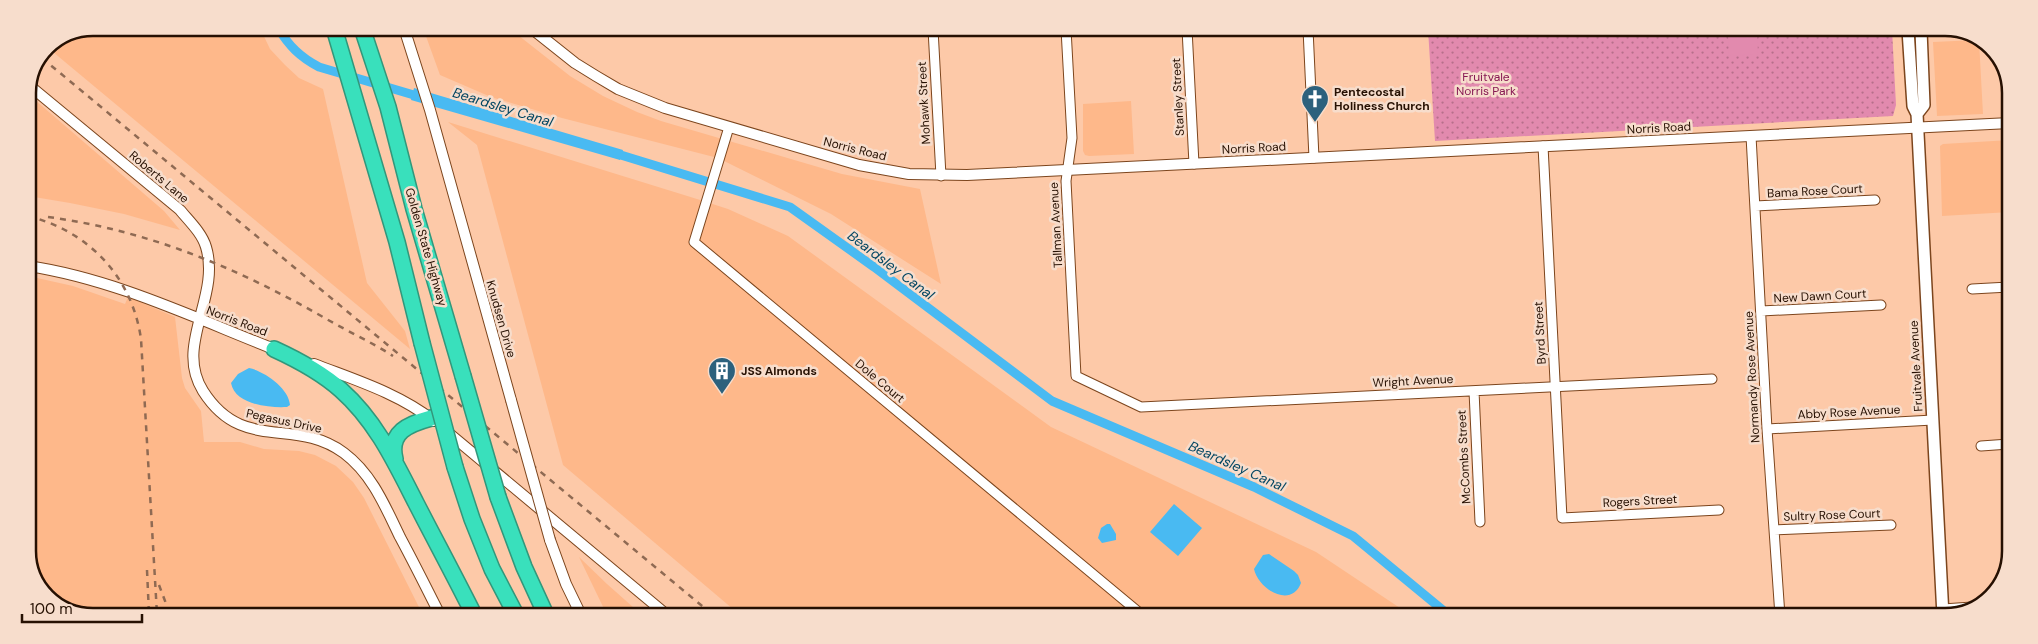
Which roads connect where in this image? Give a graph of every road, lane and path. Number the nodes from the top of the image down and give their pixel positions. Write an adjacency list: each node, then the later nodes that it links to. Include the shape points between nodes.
1 (337, 36): 48 (highway, bridge, via 397,242 455,467 492,569)
2 (364, 36): 49 (highway, Golden State Highway, bridge, via 388,107 414,209 498,497)
3 (407, 36): 50 (street, Knudsen Drive, bridge, via 550,540)
4 (541, 36): 14 (street, Norris Road, via 575,63 618,89 665,108)
5 (932, 36): 21 (street, Mohawk Street)
6 (1066, 36): 20 (street, Tallman Avenue, via 1072,138)
7 (1187, 36): 19 (street, Stanley Street)
8 (1308, 36): 18 (street)
9 (1908, 36): 12 (main road, Fruitvale Avenue, via 1912,106)
10 (1921, 36): 12 (main road, Fruitvale Avenue, via 1924,105)
11 (36, 91): 29 (street, Roberts Lane, via 180,210 193,226 206,246 210,269)
12 (1917, 114): 15 (main road, Fruitvale Avenue)
13 (2002, 123): 15 (street, Norris Road)
14 (729, 127): 21 (street, Norris Road, via 859,165); 52 (street, Dole Court, via 694,242)
15 (1917, 128): 16 (street, Norris Road); 36 (main road, Fruitvale Avenue)
16 (1751, 136): 17 (street, Norris Road); 23 (street, Normandy Rose Avenue)
17 (1543, 146): 18 (street, Norris Road); 32 (street, Byrd Street)
18 (1314, 158): 19 (street, Norris Road)
19 (1194, 164): 20 (street, Norris Road)
20 (1067, 170): 21 (street, Norris Road); 34 (street, Tallman Avenue, via 1076,376)
21 (941, 176)
22 (1876, 200): 23 (street, Bama Rose Court)
23 (1755, 206): 28 (street, Normandy Rose Avenue)
24 (36, 267): 29 (street, Norris Road, via 119,288)
25 (2002, 287): 26 (street)
26 (1972, 289)
27 (1881, 305): 28 (street, New Dawn Court)
28 (1760, 311): 37 (street, Normandy Rose Avenue)
29 (200, 320): 30 (street, Norris Road); 46 (street, Pegasus Drive, via 193,364 198,383 212,403 240,425 262,432 290,433 319,440 355,462 374,486)
30 (274, 349): 35 (street, Norris Road, via 388,392); 40 (highway, via 308,365 342,390 370,421)
31 (1712, 379): 32 (street, Wright Avenue)
32 (1556, 387): 33 (street, Wright Avenue); 42 (street, Byrd Street)
33 (1474, 391): 34 (street, Wright Avenue, via 1141,407); 43 (street, McCombs Street)
34 (1118, 396)
35 (431, 418): 40 (highway, via 409,425 398,436 393,451); 51 (street)
36 (1933, 420): 37 (street, Abby Rose Avenue); 54 (main road, Fruitvale Avenue)
37 (1767, 429): 45 (street, Normandy Rose Avenue)
38 (2002, 444): 39 (street)
39 (1980, 446)
40 (396, 464): 47 (highway)
41 (1719, 510): 42 (street, Rogers Street)
42 (1562, 518)
43 (1480, 522)
44 (1891, 525): 45 (street, Sultry Rose Court)
45 (1774, 530): 53 (street, Normandy Rose Avenue)
46 (436, 608)
47 (470, 608)
48 (512, 608)
49 (543, 608)
50 (578, 608)
51 (659, 608)
52 (1132, 608)
53 (1779, 608)
54 (1943, 608)

